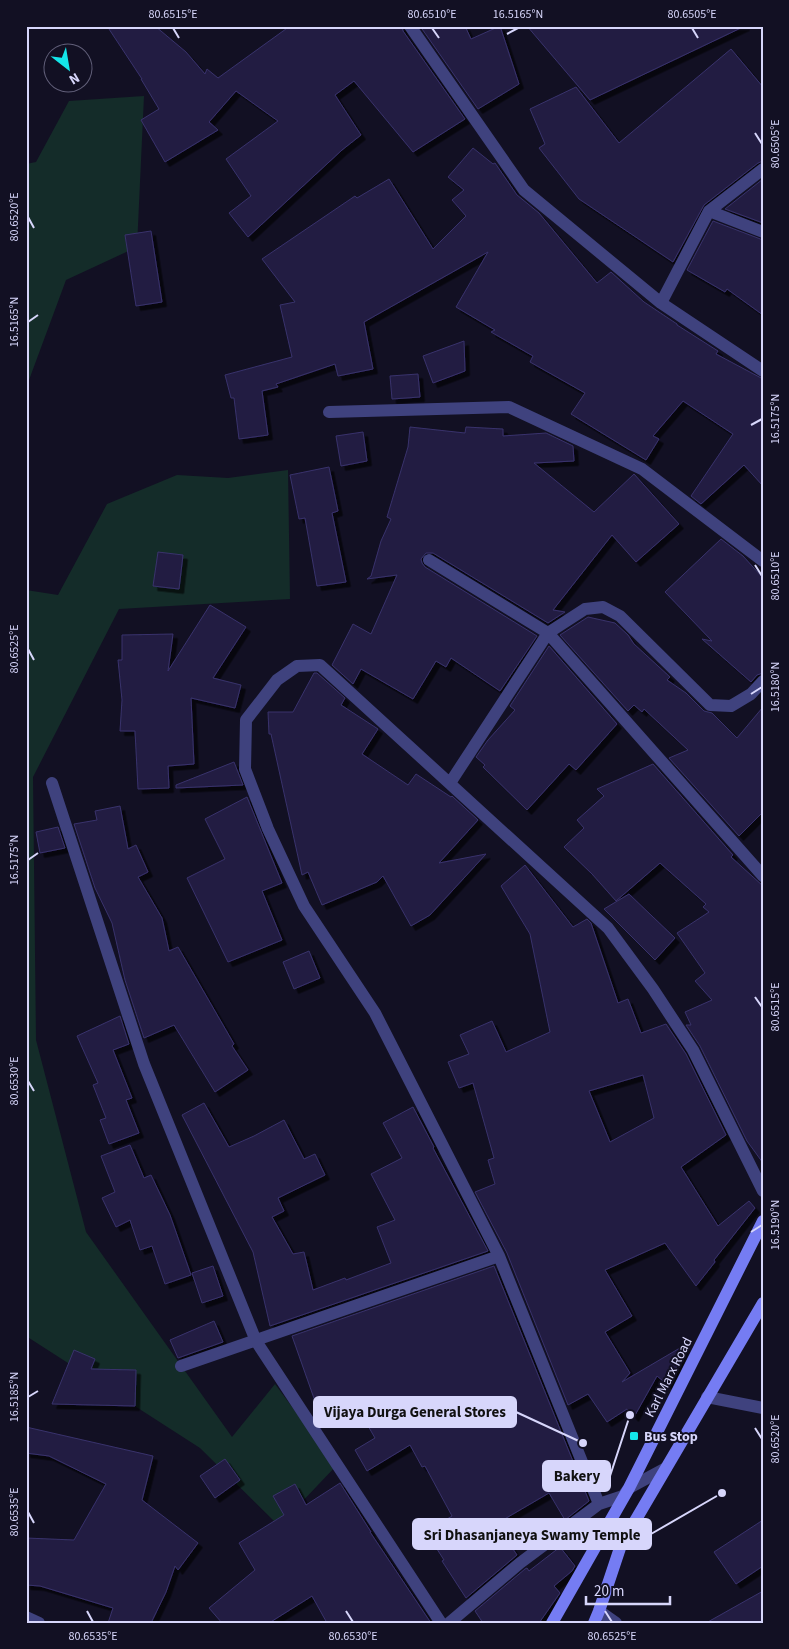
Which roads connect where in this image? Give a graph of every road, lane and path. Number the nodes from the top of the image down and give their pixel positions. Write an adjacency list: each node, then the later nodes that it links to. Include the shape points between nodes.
1 (410, 26): 5 (street, via 524,190)
2 (763, 169): 3 (street)
3 (709, 211): 4 (street); 5 (street)
4 (763, 232)
5 (661, 303): 6 (street)
6 (763, 371)
7 (329, 412): 9 (street, via 509,407 642,469)
8 (429, 560): 10 (street)
9 (763, 561)
10 (548, 633): 11 (street, via 585,609 603,607 620,616 710,705 732,706 751,694); 13 (street); 14 (street)
11 (763, 681)
12 (52, 783): 19 (street, via 144,1064)
13 (450, 784): 15 (street, via 608,928 692,1050); 17 (street, via 320,665 297,666 277,680 246,720 245,769 268,829 304,906 375,1013)
14 (763, 876)
15 (763, 1191)
16 (763, 1221): 24 (main road, Karl Marx Road)
17 (499, 1256): 19 (street); 25 (street)
18 (763, 1302): 21 (main road)
19 (256, 1341): 20 (street); 29 (street)
20 (181, 1366)
21 (707, 1397): 22 (street); 23 (main road)
22 (763, 1408)
23 (666, 1468): 24 (street); 27 (main road, via 621,1545)
24 (629, 1488): 25 (street, via 623,1496); 31 (main road, Karl Marx Road)
25 (598, 1504): 30 (street, via 520,1563)
26 (26, 1617): 28 (street)
27 (596, 1617): 32 (street)
28 (39, 1623)
29 (441, 1623)
30 (449, 1623)
31 (552, 1623)
32 (616, 1623)

